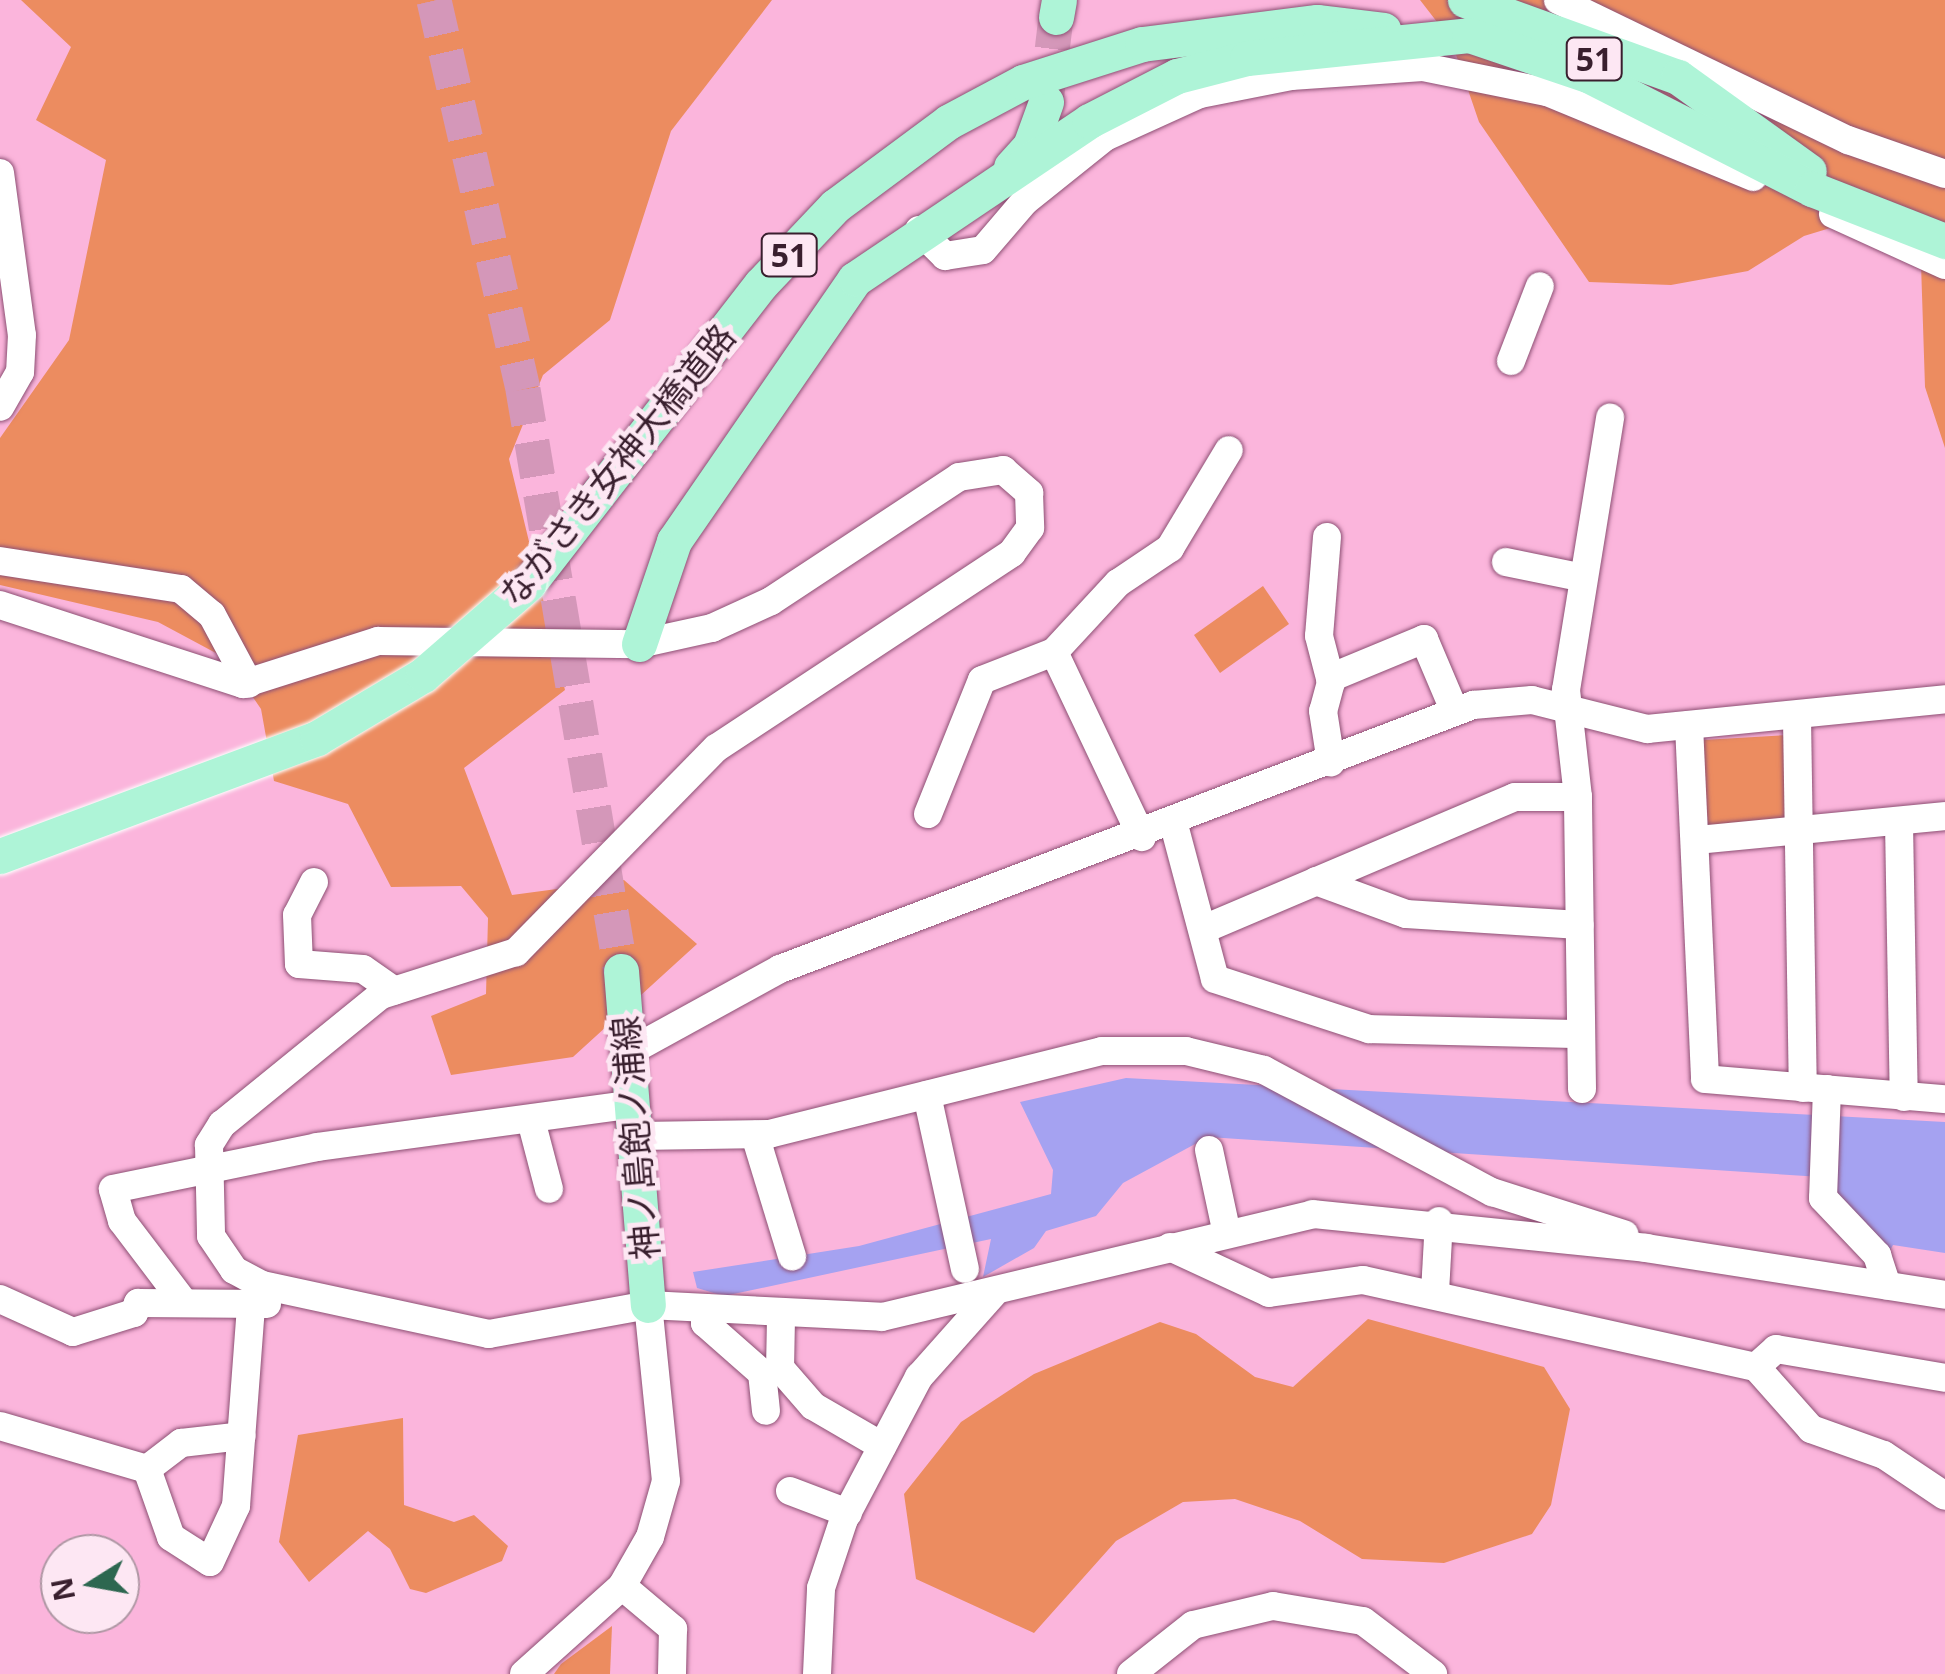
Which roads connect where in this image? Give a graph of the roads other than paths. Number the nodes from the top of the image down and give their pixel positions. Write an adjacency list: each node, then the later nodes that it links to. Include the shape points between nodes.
1 (1300, 0): 6 (main road, 51)
2 (1440, 0): 8 (main road, 51)
3 (1465, 0): 8 (main road, 51, via 1678,77)
4 (1558, 0): 10 (street, via 1848,140)
5 (1432, 40): 6 (main road, 51, via 1317,22); 8 (main road, 51); 11 (main road, 51, via 1247,58 1177,76)
6 (1142, 44): 43 (main road, ながさき女神大橋道路 / 51, bridge, via 984,100 835,206 761,284 530,583 423,675 317,738)
7 (1046, 102): 11 (main road, 51, via 1030,146)
8 (1740, 134): 13 (main road, 51, via 1854,203)
9 (0, 173): 17 (street, via 22,335 20,372)
10 (1945, 174)
11 (980, 194): 12 (main road, 51)
12 (919, 230): 14 (street, via 945,256 984,250 1024,200 1105,137 1200,94 1291,76 1428,67 1547,92); 25 (main road, 51, via 823,314 674,541)
13 (1945, 241)
14 (1945, 266)
15 (1540, 286): 16 (street)
16 (1511, 361)
17 (0, 406)
18 (1610, 418): 23 (street)
19 (1228, 450): 26 (street, via 1170,548 1118,583)
20 (1327, 536): 27 (street, via 1319,636)
21 (0, 561): 28 (street, via 182,589 212,614)
22 (1506, 562): 23 (street)
23 (1579, 577): 31 (street, via 1586,588)
24 (0, 605): 28 (street)
25 (639, 644): 28 (street, via 378,640); 49 (street, via 712,628 771,601 972,472 1010,472 1029,493 1030,528 1012,552 716,748 516,952)
26 (1054, 652): 36 (street, via 982,680); 41 (street)
27 (1330, 678): 30 (street, via 1424,639); 34 (street, via 1323,711)
28 (249, 684)
29 (1945, 699): 32 (street)
30 (1455, 712): 31 (street, via 1512,698); 34 (street)
31 (1569, 712): 33 (street, via 1613,725); 35 (street)
32 (1797, 718): 33 (street); 40 (street)
33 (1689, 725): 42 (street)
34 (1330, 762): 39 (street)
35 (1578, 797): 44 (street, via 1515,797); 46 (street)
36 (928, 814)
37 (1945, 816): 38 (street)
38 (1899, 824): 40 (street); 55 (street)
39 (1174, 825): 41 (street); 47 (street)
40 (1800, 832): 42 (street); 53 (street)
41 (1142, 837): 51 (street, via 780,970)
42 (1697, 840): 53 (street, via 1702,1074 1712,1084)
43 (0, 856)
44 (1316, 881): 46 (street, via 1406,914); 47 (street)
45 (314, 882): 49 (street, via 297,915 299,964 363,970)
46 (1580, 925): 50 (street)
47 (1204, 928): 50 (street, via 1215,979 1369,1028)
48 (620, 972): 51 (main road, 神ノ島飽ノ浦線)
49 (394, 990): 61 (street, via 243,1104 208,1145)
50 (1581, 1034): 52 (street)
51 (627, 1053): 57 (main road, 神ノ島飽ノ浦線)
52 (1582, 1089)
53 (1818, 1094): 55 (street); 69 (street, via 1823,1198 1877,1254)
54 (927, 1095): 59 (street); 66 (street, via 1102,1052 1186,1050 1286,1079 1474,1183); 68 (street)
55 (1904, 1097): 56 (street)
56 (1945, 1098)
57 (635, 1120): 58 (street); 59 (street); 76 (main road, 神ノ島飽ノ浦線)
58 (532, 1124): 61 (street); 62 (street)
59 (755, 1135): 67 (street)
60 (1209, 1150): 64 (street)
61 (208, 1164): 72 (street, via 211,1236 234,1270); 75 (street, via 113,1189 122,1221)
62 (548, 1190)
63 (1439, 1221): 64 (street, via 1313,1214); 66 (street); 71 (street)
64 (1227, 1234): 65 (street)
65 (1170, 1247): 70 (street); 71 (street, via 1269,1293 1363,1280)
66 (1646, 1248): 69 (street)
67 (792, 1256)
68 (966, 1269)
69 (1887, 1285): 73 (street)
70 (994, 1292): 79 (street, via 882,1318); 85 (street, via 919,1377)
71 (1435, 1292): 80 (street)
72 (307, 1294): 76 (street, via 489,1334); 77 (street)
73 (1945, 1295)
74 (0, 1299): 75 (street, via 73,1332 134,1313 138,1303)
75 (182, 1300): 77 (street)
76 (648, 1305): 78 (street); 90 (street, via 666,1481 650,1537)
77 (251, 1308): 84 (street)
78 (706, 1308): 79 (street); 82 (street, via 705,1322 762,1373)
79 (781, 1318): 85 (street, via 780,1368 813,1406)
80 (1756, 1367): 81 (street, via 1776,1350); 88 (street, via 1811,1429 1884,1454)
81 (1945, 1378)
82 (766, 1411)
83 (0, 1426): 86 (street)
84 (242, 1436): 86 (street, via 181,1444); 86 (street, via 236,1506 210,1562 171,1536)
85 (882, 1446): 89 (street)
86 (147, 1470)
87 (790, 1491): 89 (street)
88 (1945, 1496)
89 (848, 1512): 93 (street, via 820,1588)
90 (622, 1586): 91 (street); 92 (street, via 672,1629)
91 (524, 1674)
92 (672, 1674)
93 (817, 1674)
94 (1131, 1674): 95 (street, via 1193,1625 1273,1606 1362,1621)
95 (1433, 1674)

